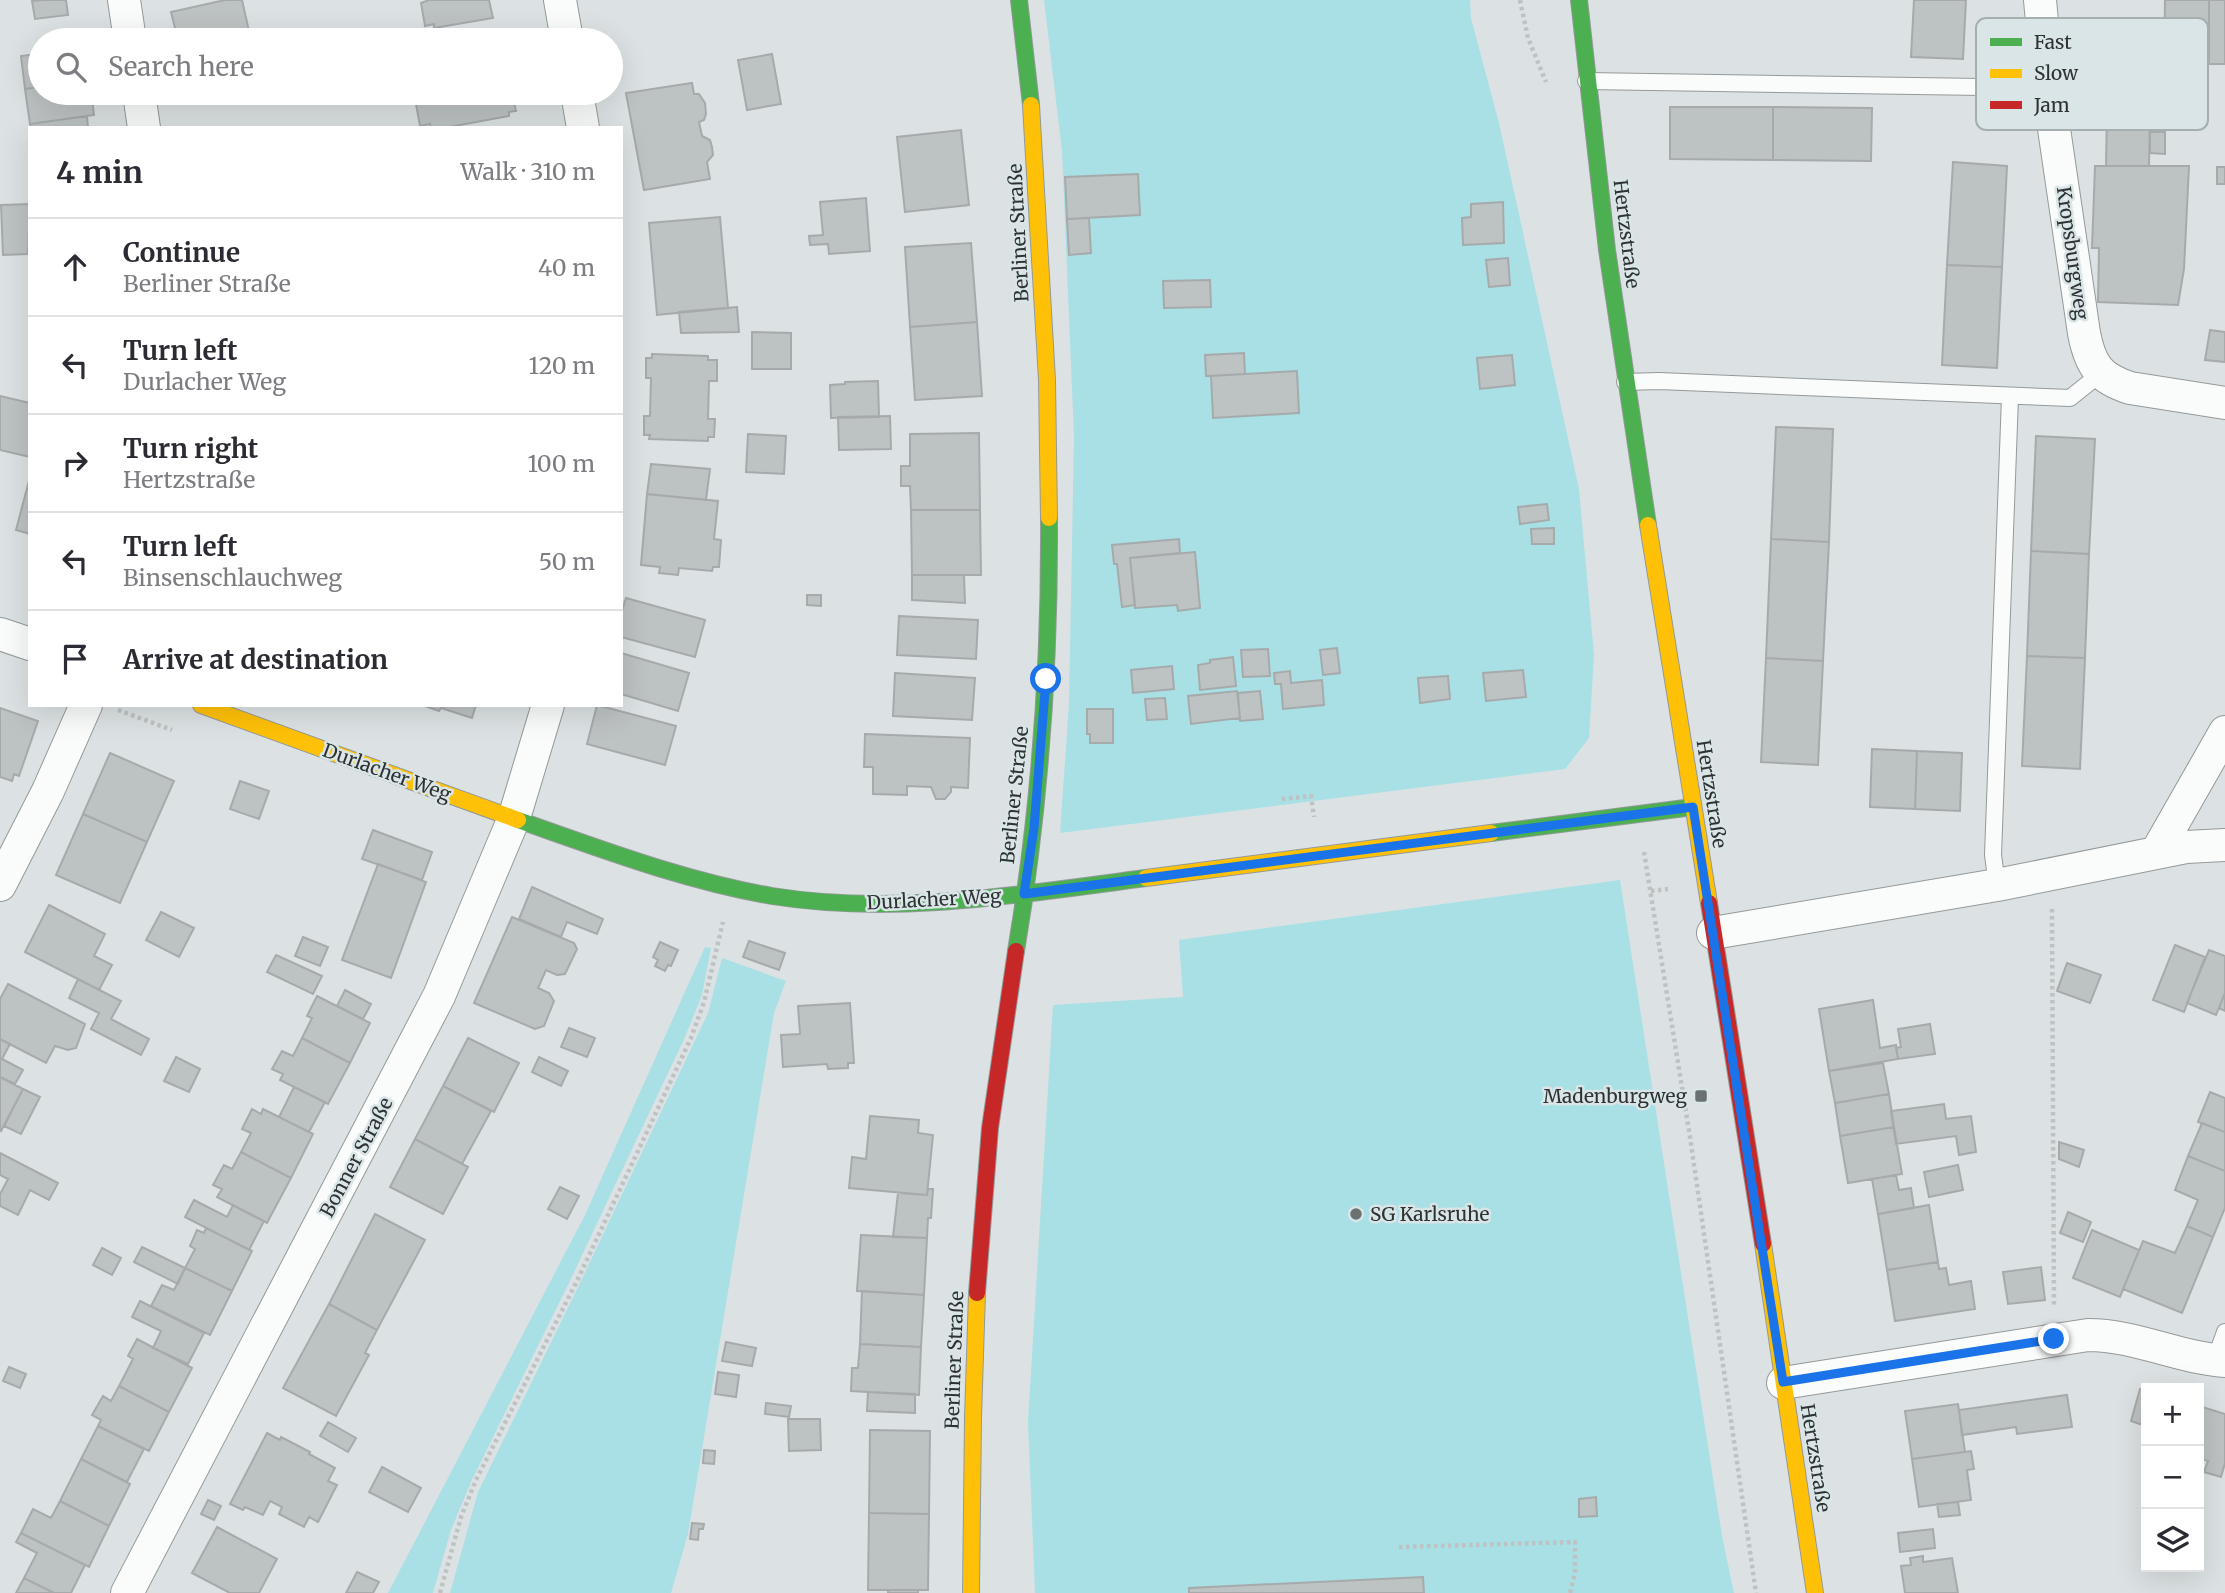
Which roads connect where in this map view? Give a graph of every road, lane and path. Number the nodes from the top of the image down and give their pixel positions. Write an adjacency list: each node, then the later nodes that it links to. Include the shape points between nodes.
1 (124, 0): 7 (street)
2 (560, 0): 8 (street)
3 (1019, 0): 35 (street, Berliner Straße, via 1030,80 1049,461 1046,679)
4 (1579, 0): 9 (street, Hertzstraße)
5 (2040, 0): 6 (street, Kropsburgweg)
6 (2042, 18)
7 (129, 28)
8 (566, 28)
9 (1586, 81): 10 (lane); 17 (street, Hertzstraße)
10 (1976, 87)
11 (141, 105): 13 (street)
12 (579, 105): 14 (street)
13 (144, 126)
14 (583, 126)
15 (2054, 130): 16 (street, Kropsburgweg, via 2086,341)
16 (2100, 374): 18 (lane, via 2070,398); 19 (street, via 2130,388)
17 (1625, 382): 18 (lane); 28 (street, Hertzstraße)
18 (2010, 397): 34 (lane, via 1993,855)
19 (2225, 403)
20 (0, 634): 21 (street)
21 (28, 643)
22 (85, 707): 33 (street)
23 (207, 707): 29 (street, Durlacher Weg)
24 (547, 707): 29 (street, Bonner Straße)
25 (2225, 732): 31 (street)
26 (1282, 799): 27 (path, via 1311,796)
27 (1312, 802)
28 (1693, 807): 35 (street, Durlacher Weg); 37 (street, Hertzstraße)
29 (514, 818): 35 (street, Durlacher Weg, via 678,874 775,896 903,904); 42 (street, Bonner Straße, via 424,1027)
30 (2225, 845): 31 (street)
31 (2156, 853): 32 (street)
32 (2052, 875): 34 (street); 38 (path)
33 (0, 885)
34 (1997, 885): 37 (street)
35 (1024, 894): 44 (street, Berliner Straße, via 990,1126 979,1258)
36 (724, 915): 43 (path, via 691,1038 577,1281 476,1480)
37 (1713, 933): 40 (street, Hertzstraße)
38 (2054, 1339): 39 (street, via 2122,1336); 40 (street)
39 (2222, 1351)
40 (1783, 1382): 46 (street, Hertzstraße)
41 (1399, 1547): 45 (path, via 1575,1542)
42 (127, 1593)
43 (440, 1593)
44 (971, 1593)
45 (1570, 1593)
46 (1815, 1593)

